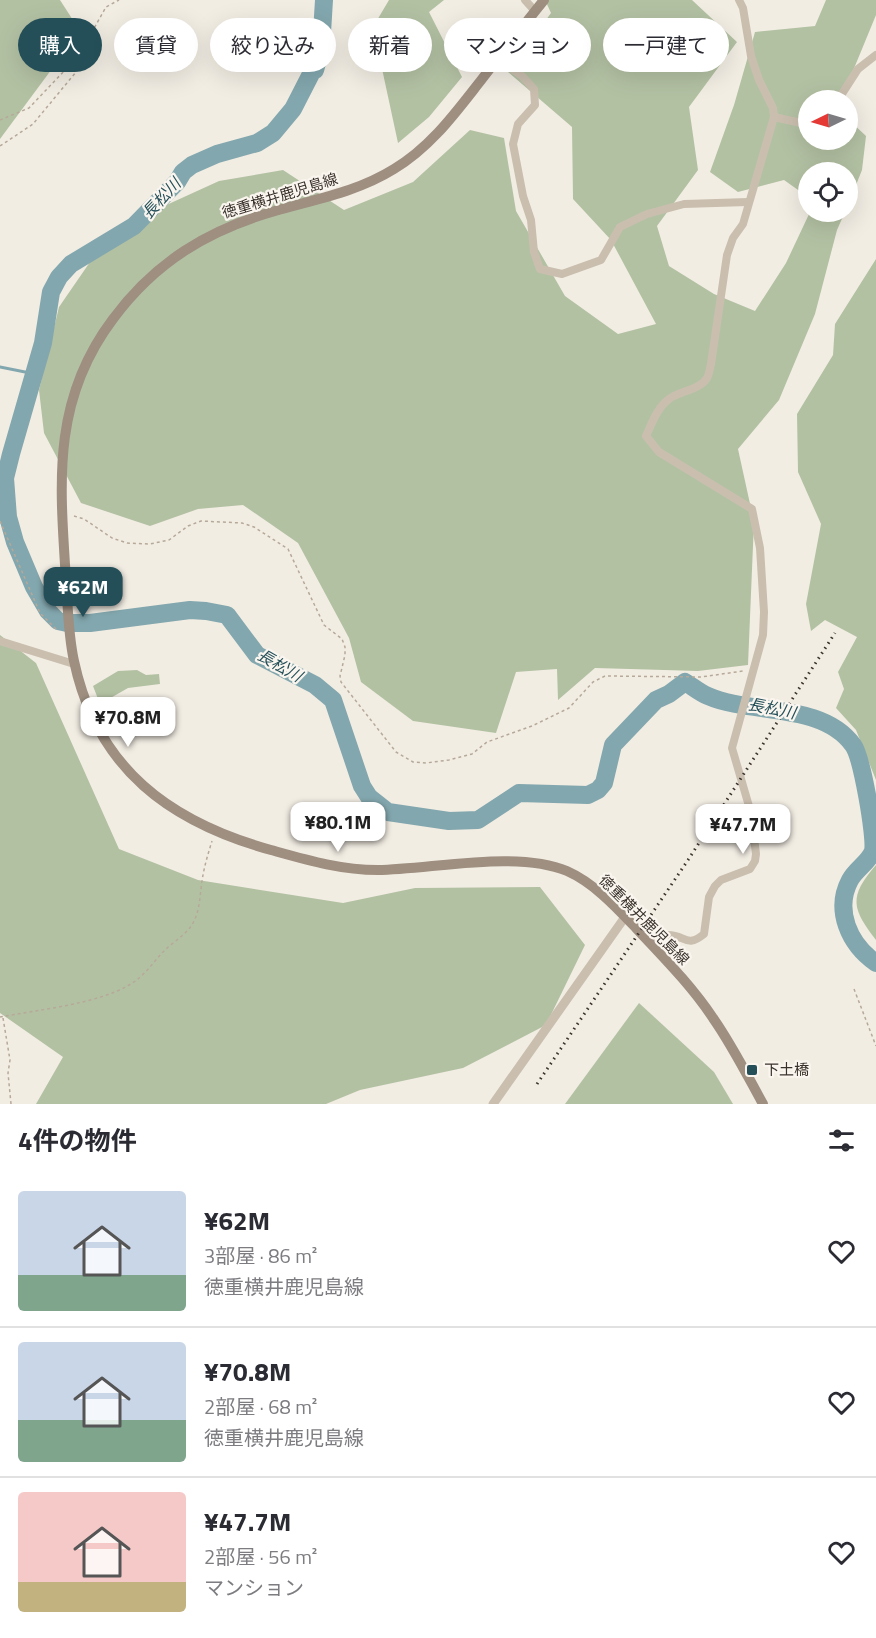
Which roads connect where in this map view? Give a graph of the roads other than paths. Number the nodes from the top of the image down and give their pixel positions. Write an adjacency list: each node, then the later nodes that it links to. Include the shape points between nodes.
1 (525, 0): 4 (street)
2 (544, 0): 4 (main road, 徳重横井鹿児島線)
3 (739, 0): 10 (street, via 751,56)
4 (535, 11): 5 (main road, 徳重横井鹿児島線)
5 (530, 18)
6 (876, 55): 9 (street, via 858,69)
7 (488, 72): 14 (main road, 徳重横井鹿児島線, via 431,141 399,166 359,188 218,230 146,280 109,324 78,383 62,453 60,483)
8 (516, 72): 12 (street, via 534,89 535,105 518,124 513,144 540,269 562,274 601,260 620,227 647,214 684,204)
9 (844, 90)
10 (774, 117): 11 (street); 12 (street)
11 (798, 122)
12 (748, 202): 16 (street, via 743,225 733,238 728,255 707,379 668,400 655,415 646,436 659,452 752,509 760,548 763,635 732,748 751,813 755,861 744,873 721,880 716,886 709,897 704,934 697,940 668,935)
13 (0, 641): 14 (street)
14 (74, 664): 15 (main road, 徳重横井鹿児島線, via 89,710 120,761 166,805 195,822 253,845 355,869 524,861 545,864 589,884)
15 (625, 917): 16 (main road, 徳重横井鹿児島線); 17 (street)
16 (648, 942): 18 (main road, 徳重横井鹿児島線, via 717,1023)
17 (493, 1104)
18 (763, 1104)

